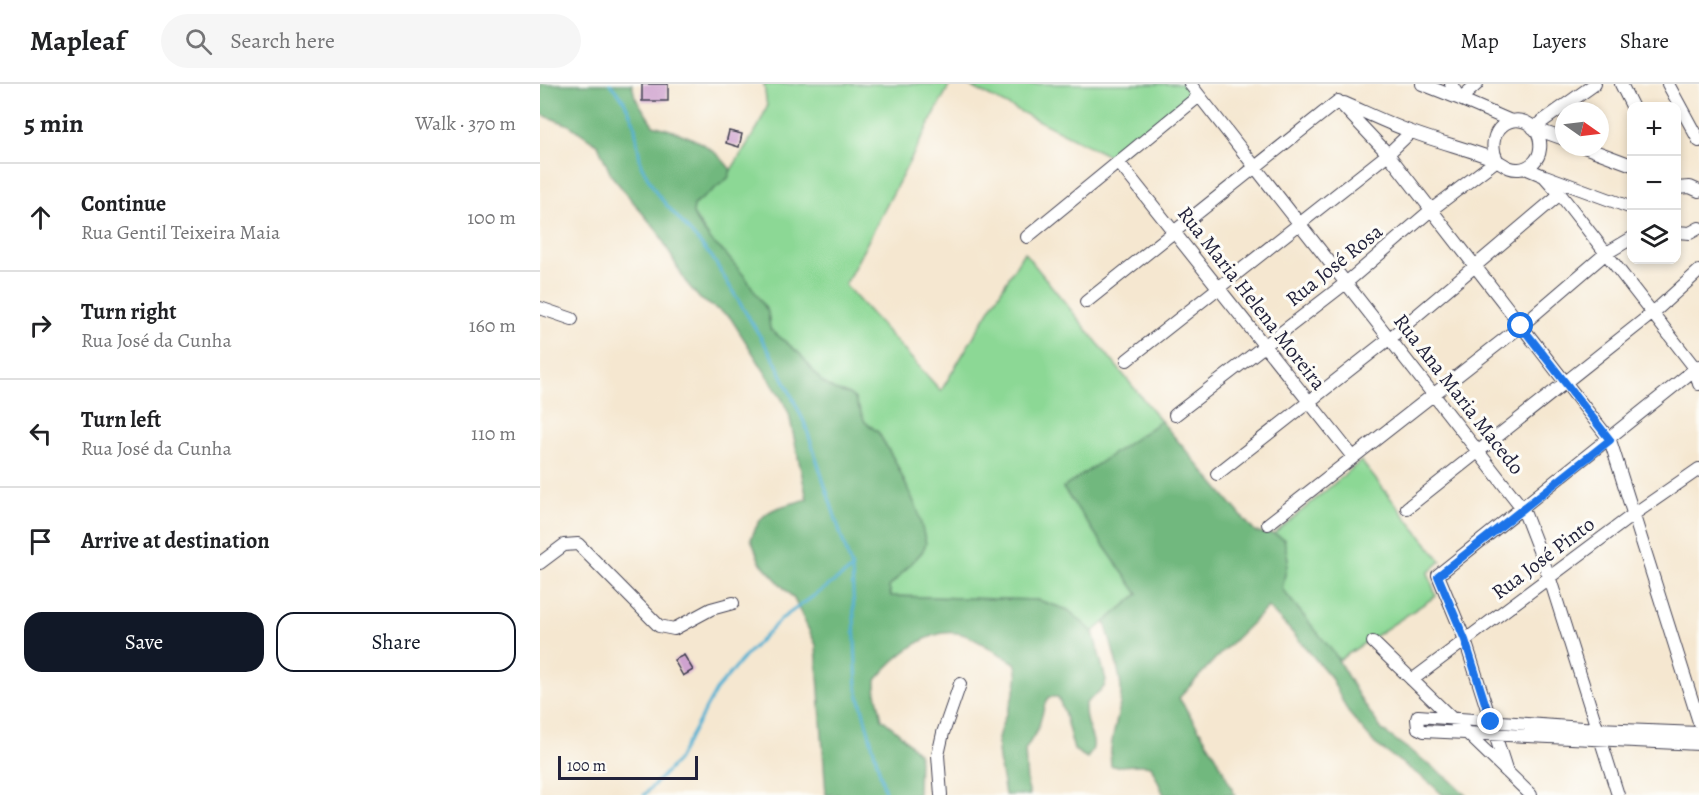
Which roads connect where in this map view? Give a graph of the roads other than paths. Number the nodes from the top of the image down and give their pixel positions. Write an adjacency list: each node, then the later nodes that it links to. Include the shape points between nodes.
1 (1190, 84): 8 (street, Rua Ana Maria Macedo)
2 (1422, 84): 9 (street)
3 (1451, 84): 9 (street)
4 (1477, 84): 9 (street)
5 (1595, 84): 13 (street)
6 (1621, 84): 11 (street)
7 (1668, 84): 16 (street)
8 (1199, 96): 20 (street); 22 (street, Rua Ana Maria Macedo)
9 (1460, 99): 12 (street)
10 (1338, 101): 14 (street); 17 (street); 22 (street)
11 (1630, 102)
12 (1511, 121): 13 (street); 19 (street, via 1496,132 1492,142)
13 (1533, 128): 15 (street); 23 (street, via 1541,147 1536,159)
14 (1412, 132): 17 (street); 19 (street)
15 (1555, 136)
16 (1699, 141)
17 (1389, 154): 29 (street); 30 (street)
18 (1608, 156): 21 (street)
19 (1497, 160): 23 (street, via 1510,169); 29 (street, Rua José Rosa)
20 (1119, 163): 32 (street, Rua Maria Helena Moreira); 34 (street)
21 (1627, 163)
22 (1255, 168): 30 (street, Rua Ana Maria Macedo); 32 (street)
23 (1525, 168): 24 (street)
24 (1544, 176): 27 (street); 28 (street)
25 (1681, 186): 26 (street)
26 (1699, 191)
27 (1560, 194): 36 (street); 37 (street)
28 (1627, 206)
29 (1431, 210): 37 (street); 39 (street, Rua José Rosa)
30 (1300, 224): 39 (street, Rua Ana Maria Macedo); 40 (street)
31 (1698, 231): 33 (street)
32 (1174, 232): 40 (street, Rua Maria Helena Moreira); 41 (street)
33 (1681, 233)
34 (1027, 237)
35 (1627, 241): 36 (street)
36 (1605, 254): 43 (street); 45 (street)
37 (1477, 266): 45 (street); 46 (street)
38 (1699, 271): 43 (street)
39 (1347, 282): 46 (street, Rua Ana Maria Macedo); 47 (street, Rua José Rosa)
40 (1219, 288): 47 (street, Rua Maria Helena Moreira); 48 (street)
41 (1086, 302)
42 (540, 308): 44 (street)
43 (1654, 312): 49 (street); 50 (street)
44 (572, 319)
45 (1521, 326): 50 (street); 52 (street)
46 (1390, 338): 52 (street, Rua Ana Maria Macedo); 53 (street)
47 (1263, 345): 53 (street, Rua Maria Helena Moreira); 54 (street, Rua José Rosa)
48 (1127, 360)
49 (1697, 367): 51 (street); 55 (street)
50 (1566, 381): 55 (street); 56 (street)
51 (1699, 384)
52 (1434, 394): 56 (street, Rua Ana Maria Macedo); 57 (street)
53 (1309, 402): 57 (street, Rua Maria Helena Moreira); 59 (street)
54 (1175, 415)
55 (1610, 440): 61 (street); 62 (street)
56 (1479, 450): 60 (street); 61 (street, Rua Ana Maria Macedo)
57 (1353, 458): 63 (street)
58 (1699, 469): 62 (street, Rua José Pinto)
59 (1216, 474)
60 (1407, 508)
61 (1523, 509): 65 (street, Rua Ana Maria Macedo); 67 (street, via 1438,576)
62 (1634, 514): 65 (street, Rua José Pinto); 72 (street)
63 (1268, 524)
64 (540, 563): 66 (street, via 564,545 578,544 659,626 668,629)
65 (1550, 579): 67 (street, Rua José Pinto); 75 (street, Rua Ana Maria Macedo)
66 (733, 603)
67 (1465, 640): 69 (street, Rua José Pinto); 73 (street)
68 (1373, 642): 69 (street)
69 (1412, 680): 71 (street)
70 (960, 684): 79 (street, via 938,755)
71 (1453, 720): 73 (street); 74 (street); 74 (street, via 1418,716 1417,719 1424,731)
72 (1699, 722)
73 (1493, 728): 74 (street); 75 (street); 78 (street)
74 (1465, 733): 78 (street)
75 (1599, 734): 76 (street); 77 (street); 81 (street, Rua Ana Maria Macedo)
76 (1699, 734)
77 (1699, 744)
78 (1507, 772): 80 (street)
79 (940, 795)
80 (1531, 795)
81 (1618, 795)

